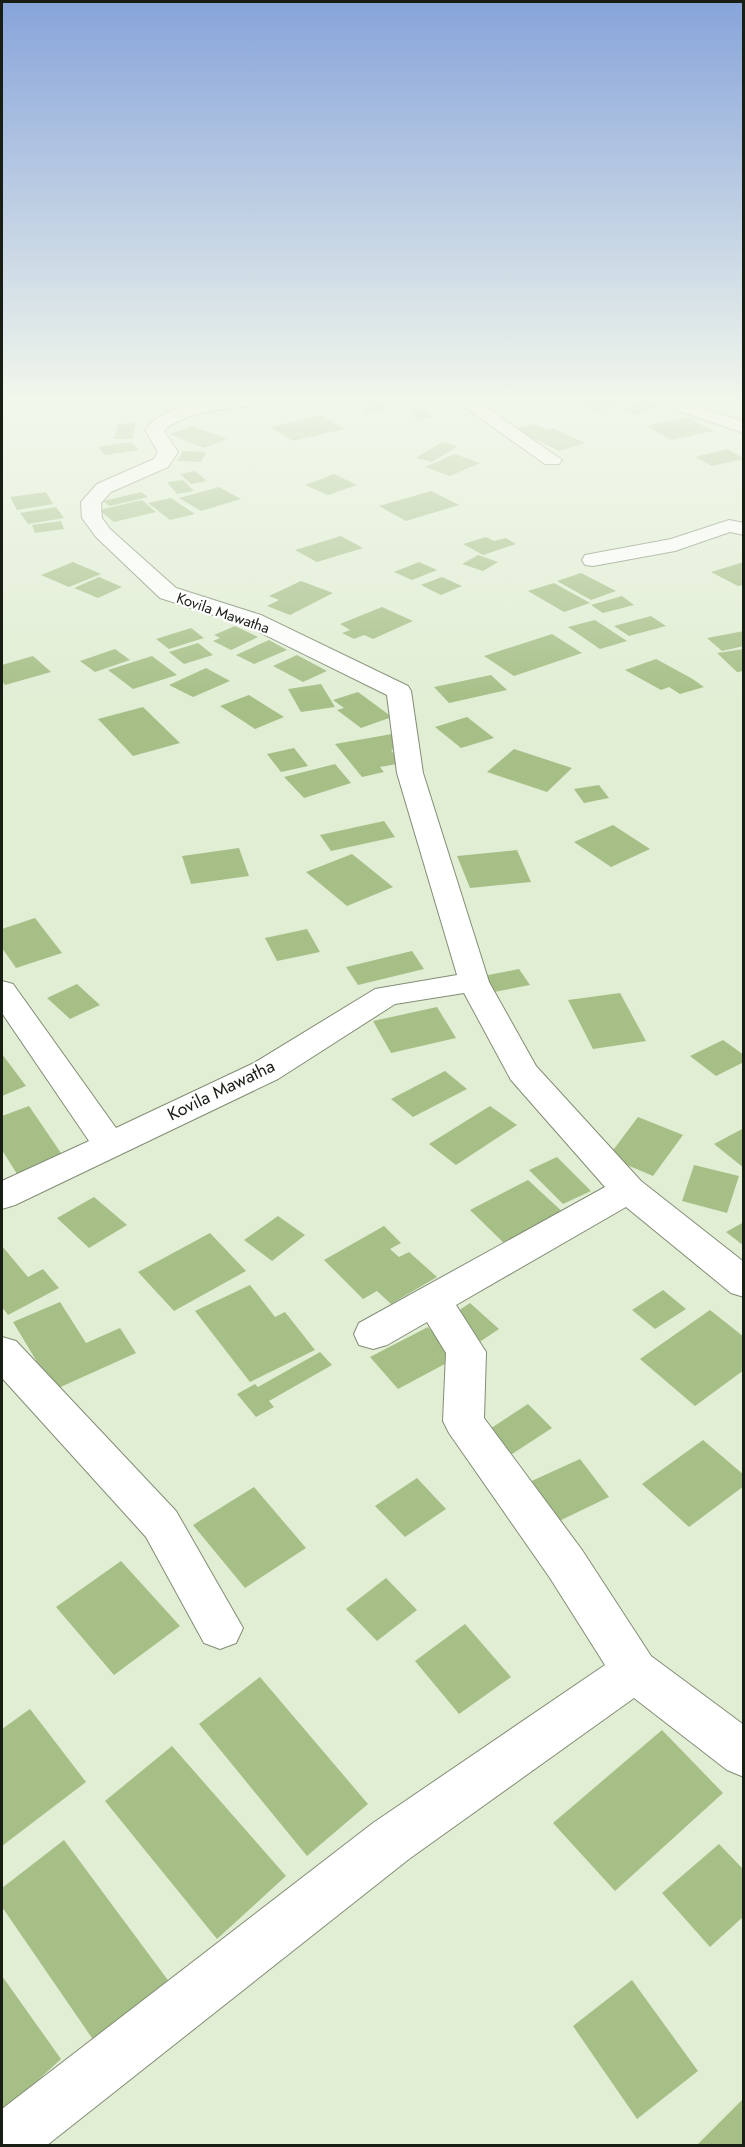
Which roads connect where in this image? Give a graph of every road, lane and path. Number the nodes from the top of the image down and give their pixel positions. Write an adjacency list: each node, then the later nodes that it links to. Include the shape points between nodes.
1 (94, 499): 4 (street, Kovila Mawatha, via 92,518 103,533 168,593 253,620 399,691 410,773)
2 (744, 529): 3 (street, via 729,526 675,545)
3 (592, 560)
4 (474, 982): 6 (street, Kovila Mawatha, via 386,996 266,1071); 7 (street, Kovila Mawatha, via 523,1072)
5 (2, 991): 6 (street)
6 (109, 1144): 8 (street, Kovila Mawatha)
7 (628, 1190): 9 (street, Kovila Mawatha); 10 (street)
8 (2, 1196)
9 (744, 1283)
10 (433, 1300): 11 (street); 14 (street, via 466,1352 463,1421 566,1564)
11 (373, 1334)
12 (2, 1352): 13 (street, via 161,1524)
13 (219, 1628)
14 (635, 1671): 15 (street); 16 (street, via 391,1841)
15 (744, 1754)
16 (2, 2144)

